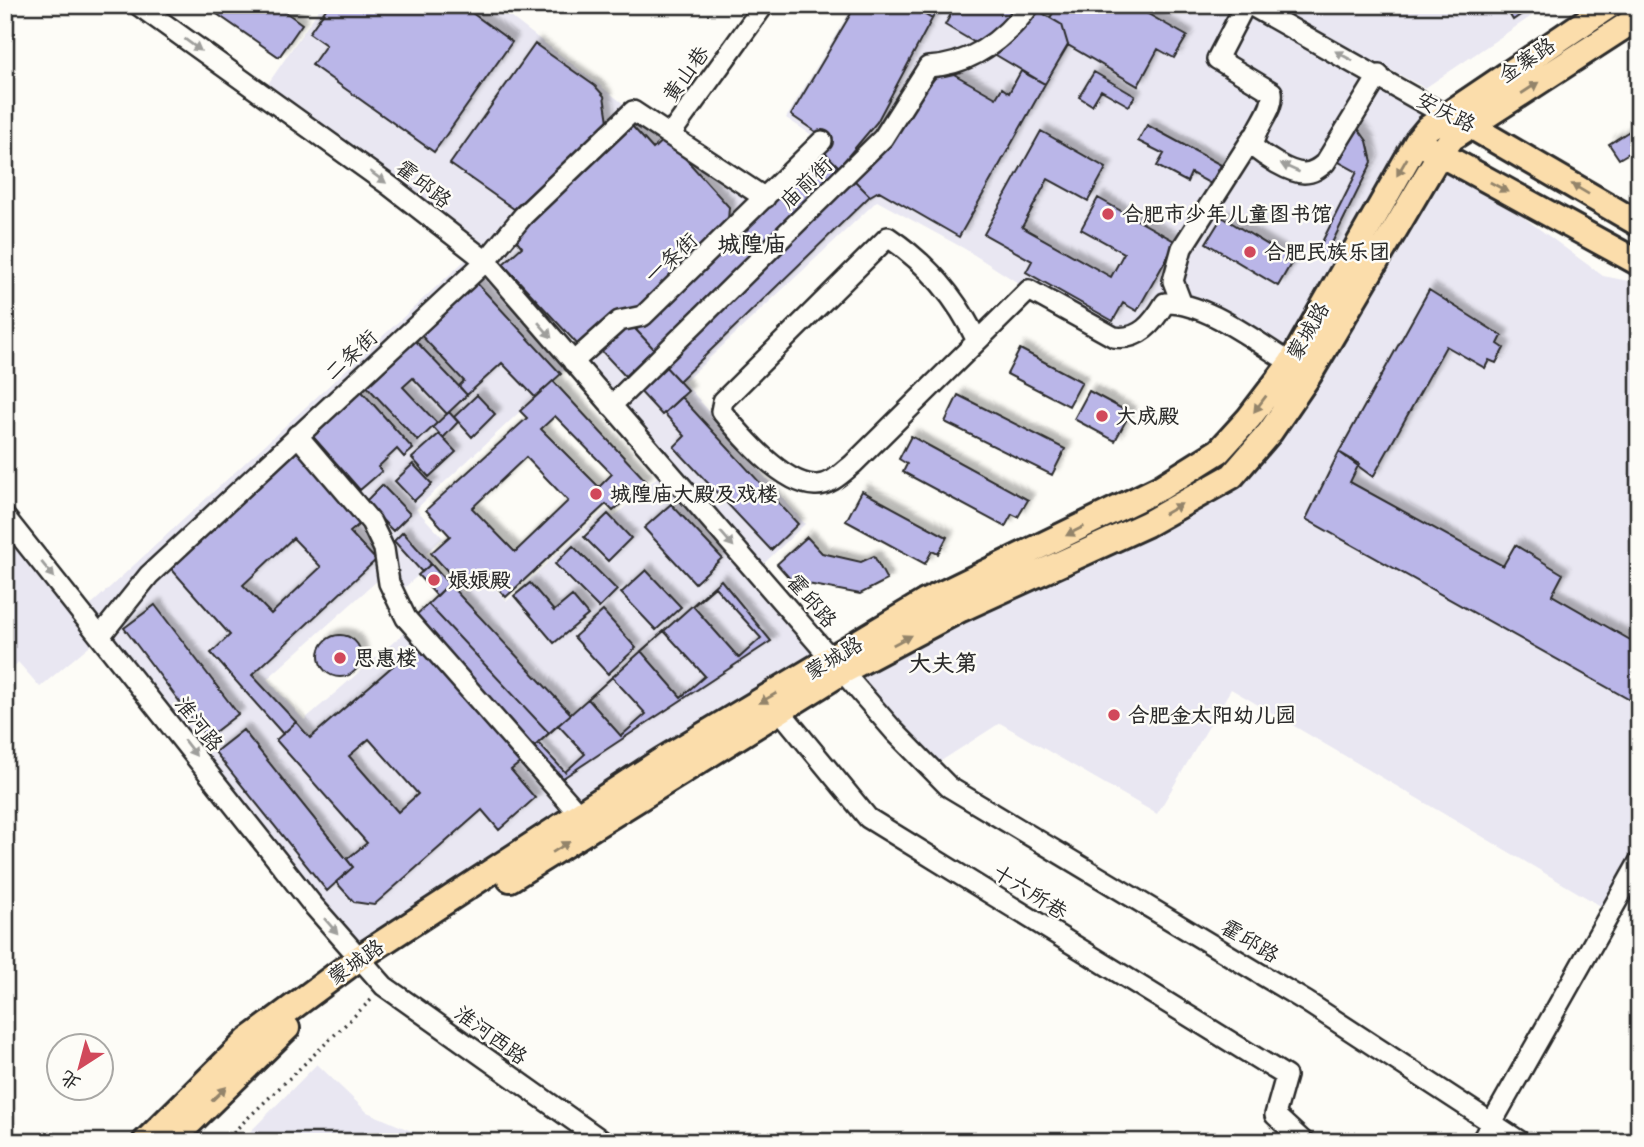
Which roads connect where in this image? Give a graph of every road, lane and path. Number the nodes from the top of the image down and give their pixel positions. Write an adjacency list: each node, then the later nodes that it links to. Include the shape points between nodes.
1 (138, 5): 18 (street, 霍邱路, one-way to 18, via 390,186)
2 (764, 5): 11 (street, 黄山巷)
3 (1030, 5): 24 (street, 庙前街, via 1016,24 985,50 947,66 928,67 883,138)
4 (1245, 5): 12 (street, via 1217,59 1272,92 1273,99)
5 (1250, 5): 8 (street, 安庆路, one-way to 5)
6 (1610, 5): 9 (main road, 金寨路)
7 (1639, 17): 10 (main road, 金寨路, one-way to 7)
8 (1379, 75): 9 (street, 安庆路); 12 (street, one-way to 12, via 1325,163 1315,171 1303,173 1281,164 1253,147)
9 (1445, 116): 10 (main road, 安庆路); 14 (main road, 蒙城路)
10 (1473, 125): 15 (main road, 金寨路, via 1452,138); 17 (main road, 安庆路, one-way to 10)
11 (670, 135): 16 (street); 18 (street, 二条街, via 633,111 523,216)
12 (1253, 137): 20 (street, via 1182,248 1173,281)
13 (822, 141): 16 (street, 一条街)
14 (1418, 141): 15 (main road, 安庆路); 23 (main road, 蒙城路, one-way to 23)
15 (1439, 155): 19 (main road, 安庆路, one-way to 19); 28 (main road, 蒙城路, one-way to 15, via 1147,524 1232,476 1270,432 1309,375)
16 (765, 198): 22 (street, 一条街, via 643,316 619,321)
17 (1639, 224)
18 (486, 261): 22 (street, 霍邱路, one-way to 22); 25 (street, 二条街)
19 (1639, 263)
20 (1181, 302): 21 (street, via 1166,303 1146,328 1126,339 1114,337 1028,290); 23 (street)
21 (978, 341): 21 (street, via 830,482 815,485 789,478 741,436 721,411 723,401 888,237 937,279 961,307)
22 (573, 362): 24 (street, 霍邱路)
23 (1291, 363): 28 (main road, 蒙城路, one-way to 28, via 1219,451 1190,471 925,602)
24 (611, 406): 28 (street, 霍邱路, one-way to 28)
25 (298, 435): 27 (street, 二条街, via 149,575); 30 (street, via 371,522 384,549 389,583 406,618)
26 (8, 526): 27 (street, 淮河路, one-way to 27)
27 (101, 635): 32 (street, 淮河路, one-way to 32, via 312,904)
28 (837, 666): 29 (main road, 蒙城路); 30 (main road, 蒙城路, one-way to 30, via 662,760); 33 (street, 霍邱路, via 949,787 1307,1002)
29 (780, 711): 32 (main road, 蒙城路, one-way to 29, via 441,922); 38 (street, 十六所巷, via 868,818 1286,1076 1275,1115)
30 (579, 814): 32 (main road, 蒙城路)
31 (1639, 862): 33 (street)
32 (371, 971): 34 (main road, 蒙城路, via 247,1041); 35 (main road, 蒙城路, one-way to 32, via 291,1025); 36 (path); 37 (street, 淮河西路)
33 (1492, 1123): 39 (street); 40 (street, 霍邱路)
34 (145, 1142)
35 (170, 1142)
36 (223, 1142)
37 (604, 1142)
38 (1304, 1142)
39 (1481, 1142)
40 (1521, 1142)

